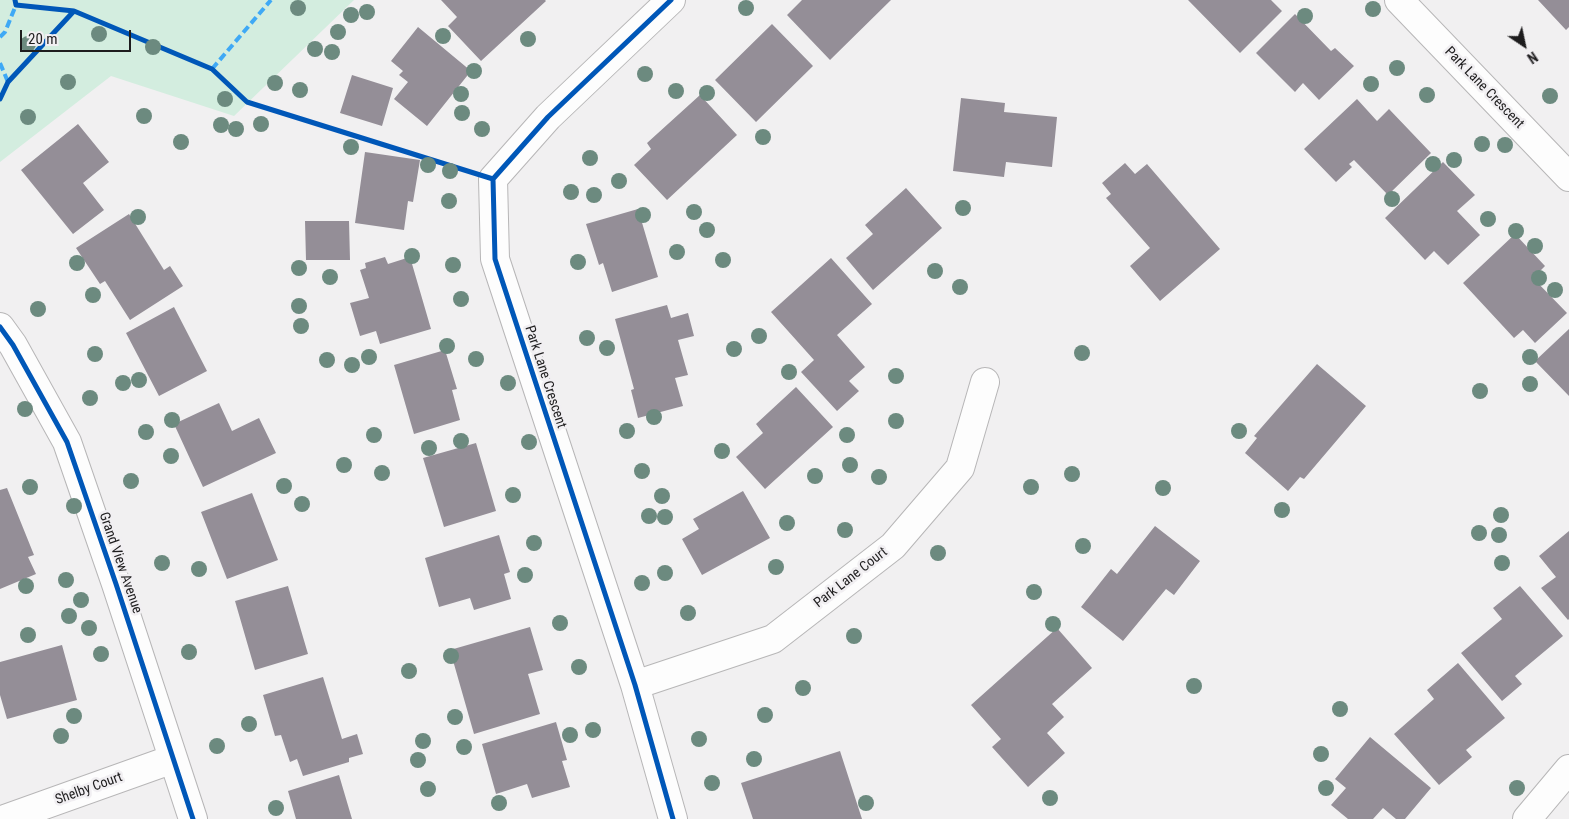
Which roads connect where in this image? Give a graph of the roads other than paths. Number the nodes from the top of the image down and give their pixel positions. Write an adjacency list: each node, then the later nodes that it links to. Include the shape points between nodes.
1 (671, 0): 6 (street, Park Lane Crescent, via 548,117 493,179 495,259)
2 (1399, 0): 3 (street, Park Lane Crescent)
3 (1569, 177)
4 (0, 327): 7 (street, Grand View Avenue, via 67,442)
5 (984, 382): 6 (street, Park Lane Court, via 960,468 893,546 773,639)
6 (635, 685): 11 (street, Park Lane Crescent)
7 (173, 759): 9 (street, Shelby Court); 10 (street, Grand View Avenue)
8 (1569, 769): 12 (street)
9 (5, 819)
10 (193, 819)
11 (673, 819)
12 (1527, 819)

